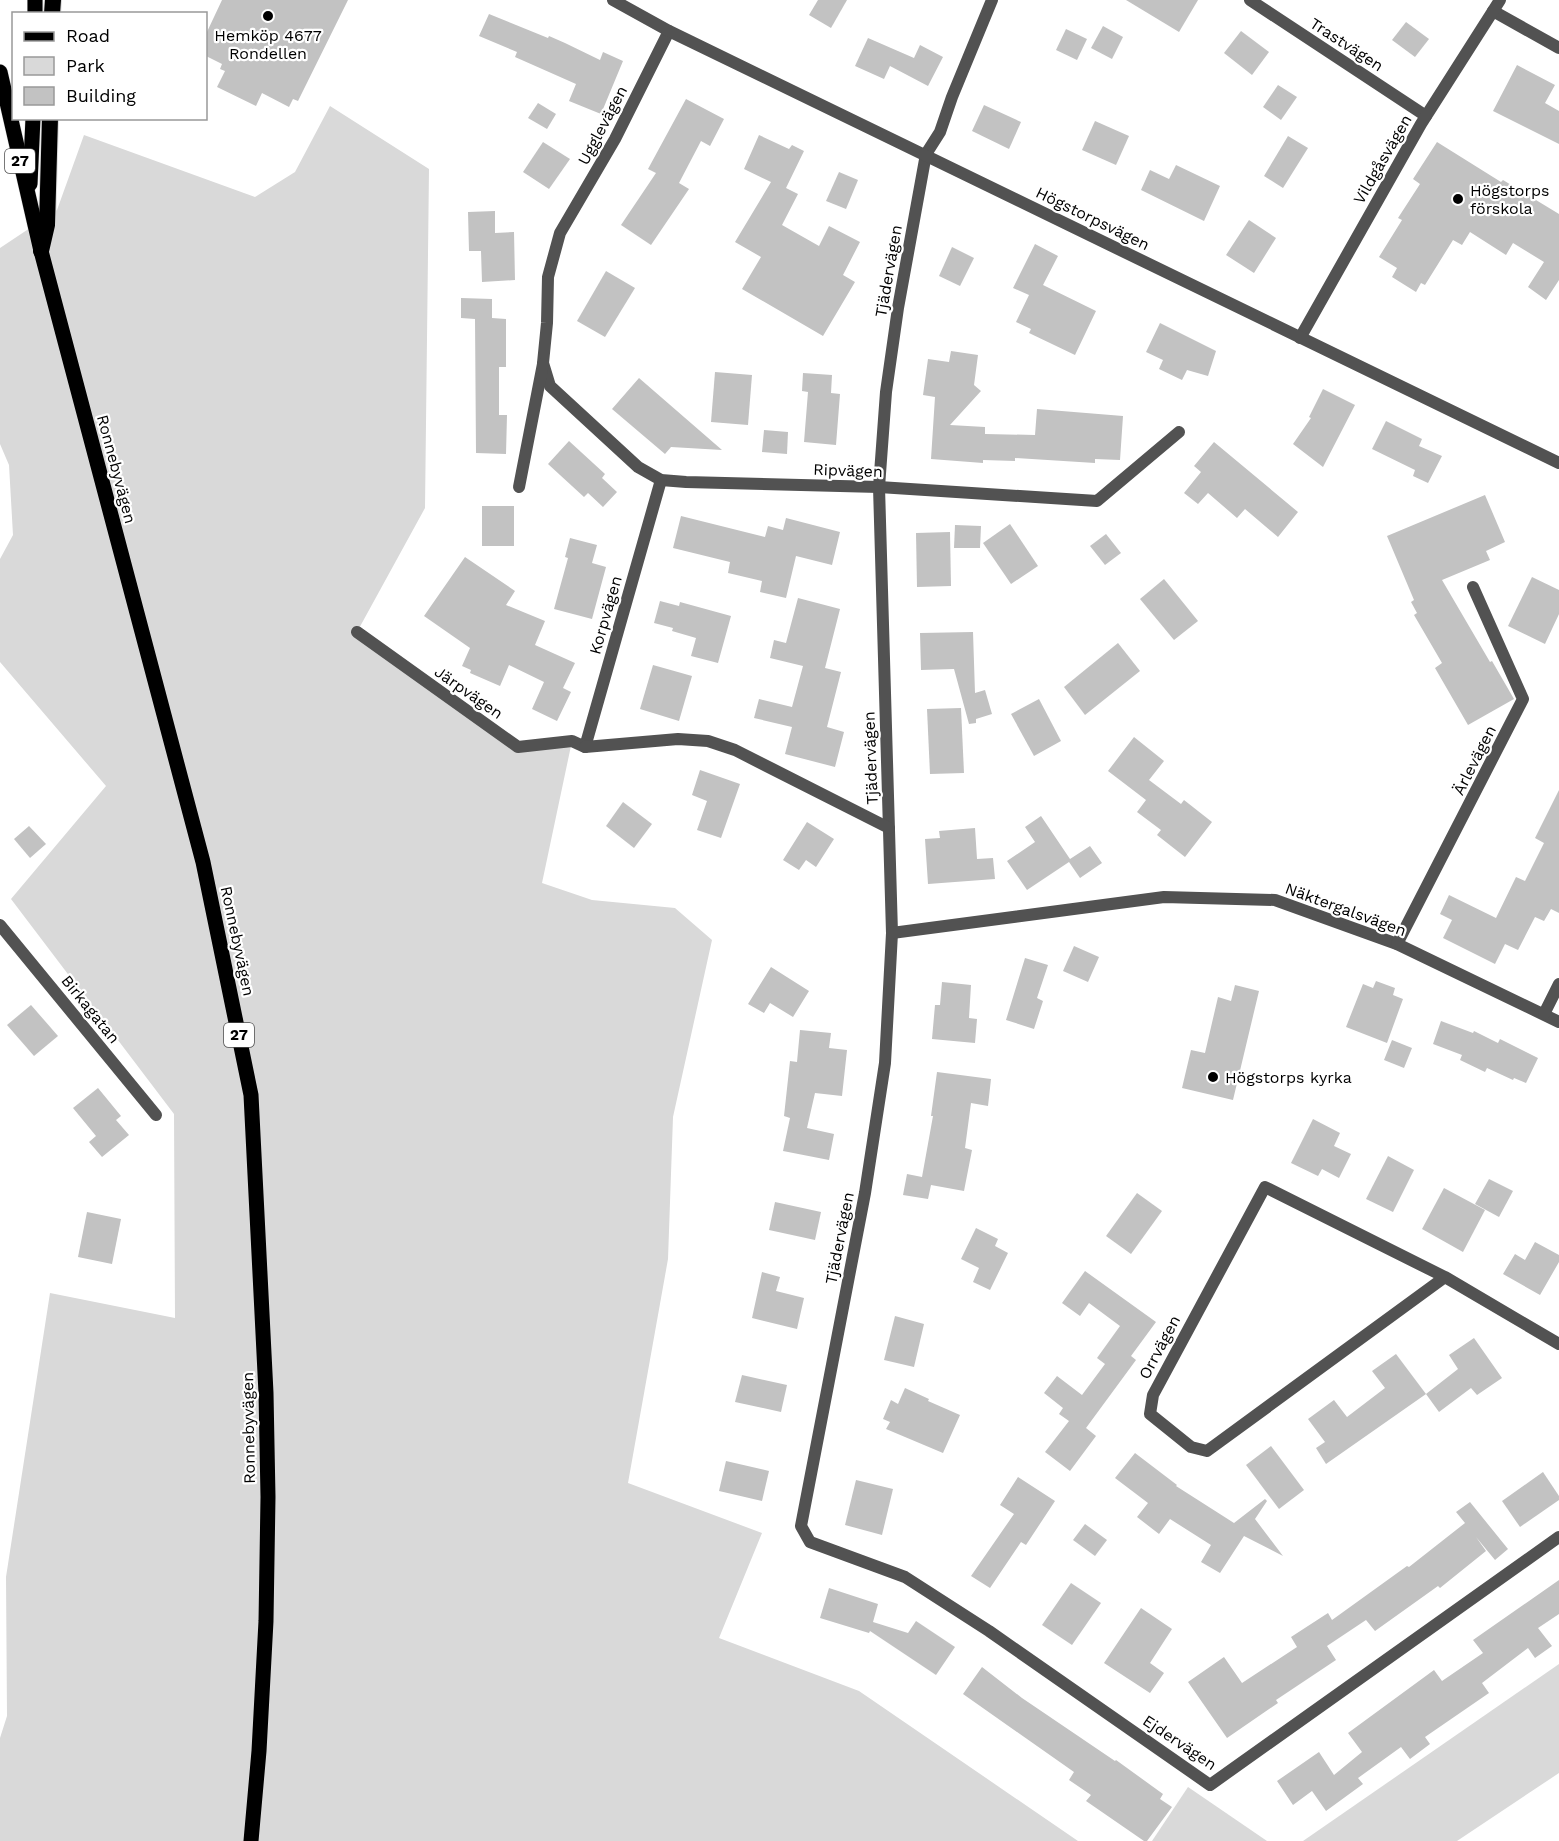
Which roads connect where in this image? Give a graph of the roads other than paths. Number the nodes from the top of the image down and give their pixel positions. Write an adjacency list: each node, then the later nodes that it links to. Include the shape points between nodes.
1 (613, 0): 5 (street, Högstorpsvägen)
2 (992, 0): 11 (street, Tjädervägen, via 940,132)
3 (1250, 0): 8 (street, Trastvägen)
4 (1496, 5): 6 (street); 8 (street, Vildgåsvägen)
5 (669, 31): 11 (street, Högstorpsvägen); 13 (street, Ugglevägen, via 615,139)
6 (1559, 48)
7 (0, 72): 12 (main road, Ronnebyvägen / 27)
8 (1425, 116): 15 (street, Vildgåsvägen)
9 (33, 120): 12 (main road)
10 (50, 120): 14 (highway, via 47,225)
11 (926, 154): 15 (street, Högstorpsvägen); 21 (street, Tjädervägen, via 886,392)
12 (30, 205): 14 (main road, Ronnebyvägen / 27)
13 (560, 233): 16 (street, Ripvägen, via 548,277)
14 (41, 251): 37 (main road, Ronnebyvägen / 27, via 203,862 251,1095 268,1497 266,1621)
15 (1300, 338): 18 (street, Högstorpsvägen)
16 (543, 363): 19 (street, Ripvägen, via 550,386 638,467); 20 (street, Ripvägen)
17 (1179, 432): 21 (street, Ripvägen, via 1097,501)
18 (1559, 463)
19 (661, 480): 21 (street, Ripvägen); 24 (street, Korpvägen)
20 (519, 487)
21 (879, 487): 25 (street, Tjädervägen)
22 (1473, 587): 28 (street, Ärlevägen, via 1523,699)
23 (357, 632): 24 (street, Järpvägen, via 518,747 572,741)
24 (585, 747): 25 (street, via 678,739 708,741 735,750)
25 (889, 828): 27 (street, Tjädervägen)
26 (0, 925): 32 (street, Birkagatan)
27 (892, 933): 28 (street, Näktergalsvägen, via 1164,897 1263,899); 35 (street, Tjädervägen, via 882,1086)
28 (1397, 944): 30 (street, Näktergalsvägen)
29 (1559, 984): 30 (street)
30 (1544, 1014): 31 (street, Näktergalsvägen)
31 (1559, 1022)
32 (156, 1115)
33 (1445, 1276): 33 (street, Orrvägen, via 1265,1187 1152,1395 1150,1414 1191,1447 1207,1450); 34 (street, Orrvägen)
34 (1559, 1344)
35 (801, 1526): 36 (street, Ejdervägen, via 810,1542 905,1577 989,1630 1210,1785)
36 (1559, 1537)
37 (251, 1841)

